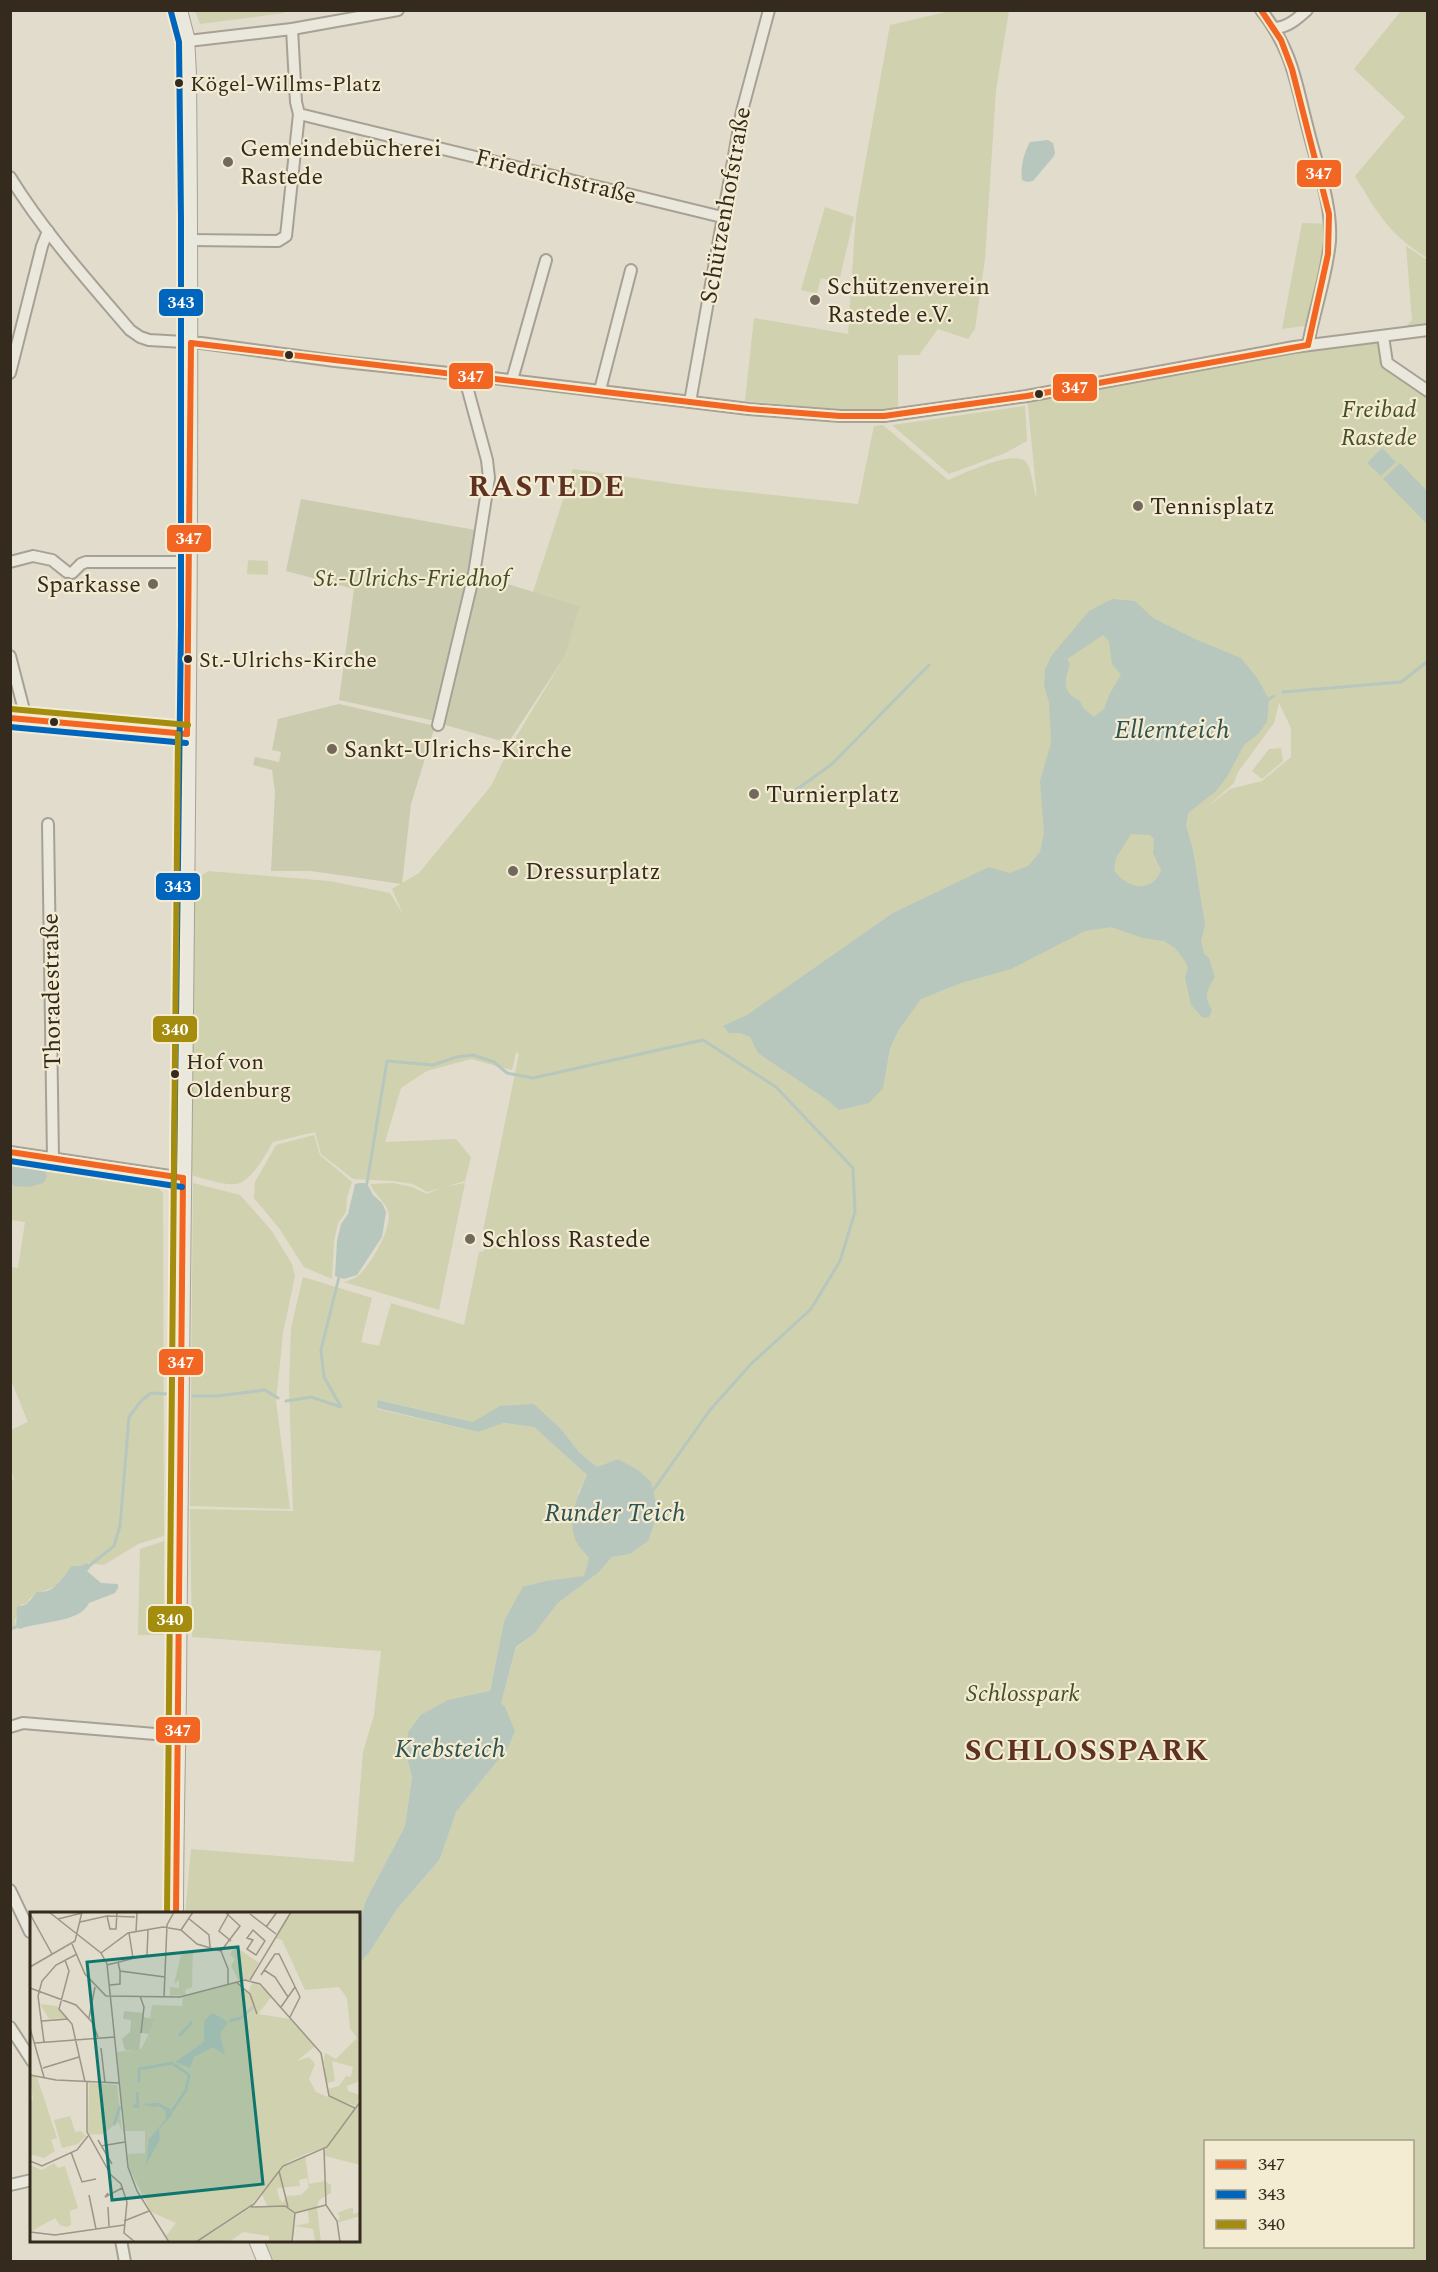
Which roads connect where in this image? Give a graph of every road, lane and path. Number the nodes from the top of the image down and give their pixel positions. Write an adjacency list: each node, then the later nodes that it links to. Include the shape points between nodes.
1 (180, 10): 8 (street)
2 (398, 10): 7 (street)
3 (769, 10): 11 (street, Schützenhofstraße, via 743,102)
4 (1261, 10): 6 (street)
5 (1307, 10): 6 (street, via 1294,21)
6 (1275, 28): 19 (street, via 1299,85 1328,206 1328,254)
7 (292, 29): 8 (street); 9 (street)
8 (188, 41): 13 (street)
9 (298, 114): 11 (street, Friedrichstraße); 13 (street, via 286,236 278,242)
10 (10, 177): 12 (street)
11 (722, 217): 25 (street, Schützenhofstraße)
12 (48, 231): 18 (street, via 130,330 149,340); 20 (street)
13 (190, 240): 18 (street)
14 (546, 260): 22 (street)
15 (631, 270): 23 (street)
16 (1428, 330): 17 (street)
17 (1383, 336): 19 (street); 24 (street, via 1387,363)
18 (191, 343): 21 (street); 27 (street)
19 (1308, 345): 25 (street, via 1027,396 884,416 798,413)
20 (10, 373)
21 (465, 374): 22 (street); 31 (street, via 489,478 474,574)
22 (512, 380): 23 (street)
23 (600, 390): 25 (street)
24 (1428, 391)
25 (690, 402)
26 (10, 562): 27 (street, via 33,556 52,560 70,572 86,562)
27 (190, 562): 32 (street)
28 (10, 656): 30 (street)
29 (10, 718): 30 (street)
30 (26, 718): 32 (street)
31 (438, 725)
32 (188, 734): 36 (street)
33 (48, 824): 35 (street, Thoradestraße)
34 (10, 1152): 35 (street)
35 (53, 1158): 36 (street)
36 (183, 1178): 38 (street)
37 (10, 1727): 38 (street, via 23,1723)
38 (178, 1736): 40 (street)
39 (10, 1890): 41 (street)
40 (176, 1912)
41 (30, 1932)
42 (10, 2027): 43 (street)
43 (30, 2058)
44 (30, 2180): 45 (street)
45 (10, 2185)
46 (121, 2242): 48 (street)
47 (256, 2242): 49 (street)
48 (125, 2262)
49 (265, 2262)

